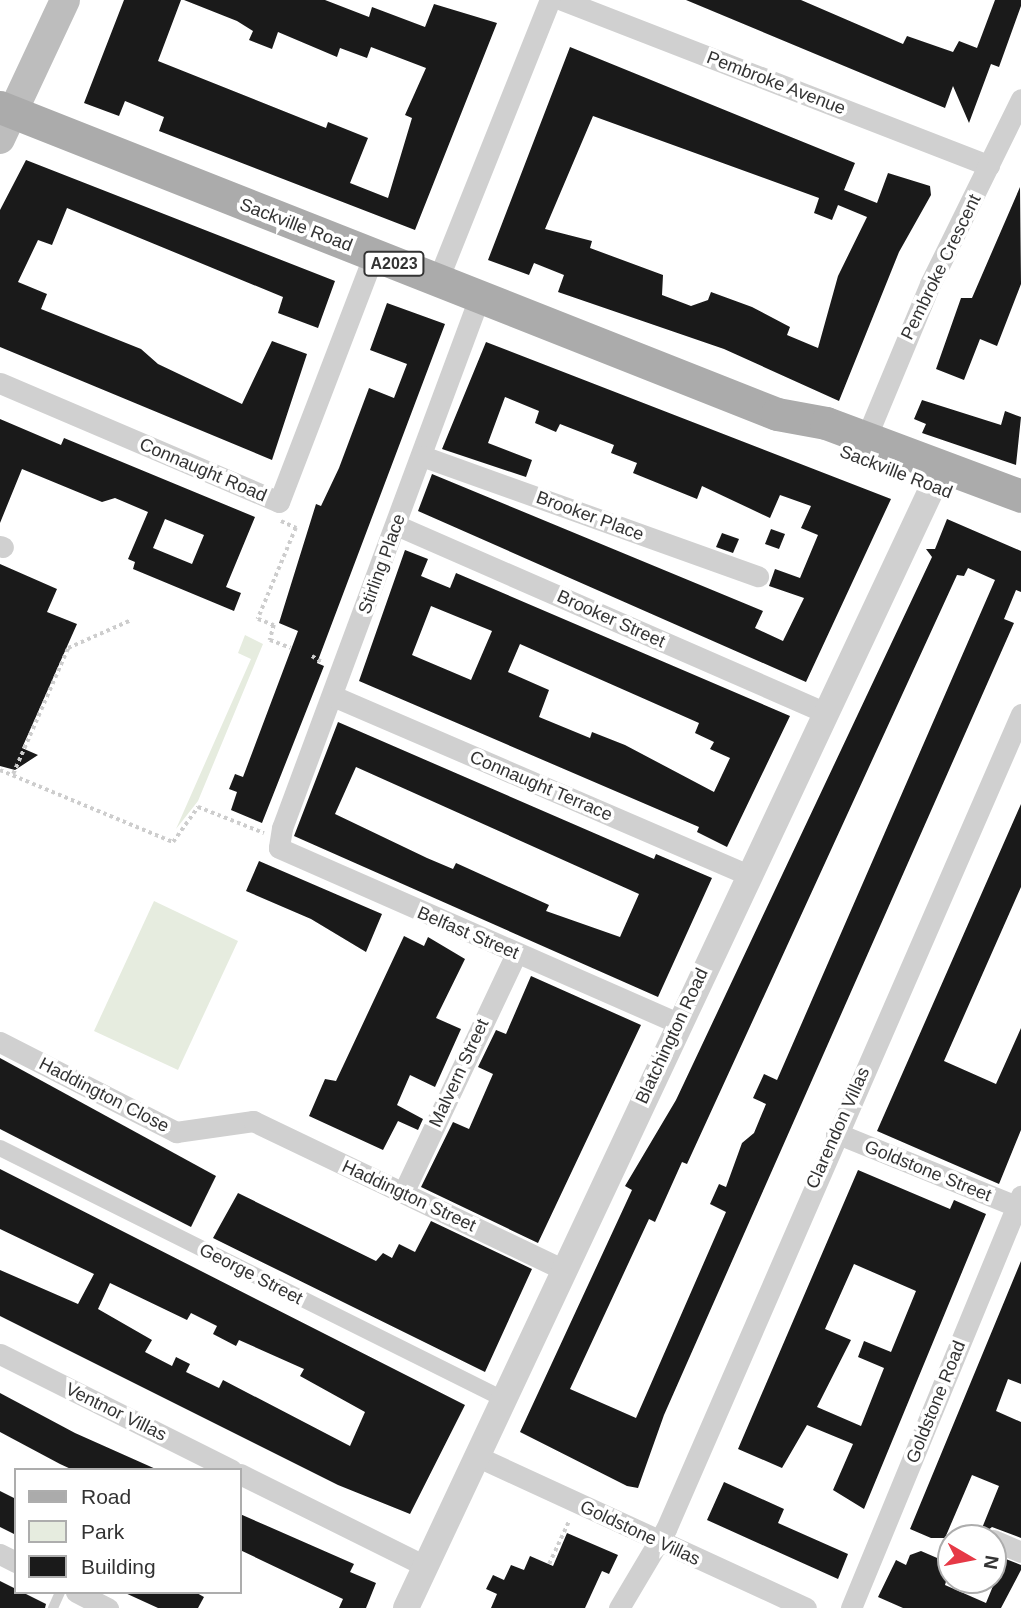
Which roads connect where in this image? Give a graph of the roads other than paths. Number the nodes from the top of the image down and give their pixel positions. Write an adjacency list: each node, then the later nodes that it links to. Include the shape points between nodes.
1 (65, 0): 5 (main road)
2 (550, 0): 8 (street)
3 (562, 0): 6 (street, Pembroke Avenue)
4 (1021, 99): 6 (street, Pembroke Crescent)
5 (4, 119): 7 (main road, Sackville Road / A2023)
6 (989, 166): 12 (street, Pembroke Crescent, via 930,284)
7 (374, 255): 8 (main road, Sackville Road / A2023); 10 (street, Connaught Road, via 279,502)
8 (437, 282): 9 (main road, Sackville Road / A2023)
9 (479, 298): 11 (main road, Sackville Road / A2023); 13 (street, Stirling Place)
10 (0, 383)
11 (777, 414): 12 (main road, Sackville Road / A2023); 14 (main road, Sackville Road / A2023, via 819,442)
12 (866, 438): 14 (main road, Sackville Road / A2023)
13 (422, 456): 17 (street, Stirling Place); 18 (street, Brooker Place)
14 (937, 477): 15 (main road, Sackville Road / A2023); 16 (main road, Sackville Road / A2023); 20 (street, Blatchington Road)
15 (1021, 496)
16 (1021, 520)
17 (396, 525): 19 (street, Stirling Place); 20 (street, Brooker Street)
18 (758, 576)
19 (333, 696): 22 (street, Stirling Place); 23 (street, Connaught Terrace)
20 (826, 713): 23 (street, Blatchington Road)
21 (1021, 714): 28 (street, Clarendon Villas)
22 (280, 833): 24 (street, Belfast Street, via 282,853)
23 (748, 875): 25 (street, Blatchington Road)
24 (516, 954): 25 (street, Belfast Street); 30 (street, Malvern Street)
25 (677, 1023): 32 (street, Blatchington Road)
26 (0, 1042): 27 (street, Haddington Close, via 176,1132)
27 (253, 1121): 30 (street, Haddington Street)
28 (836, 1133): 31 (street, Goldstone Street); 38 (street, Clarendon Villas)
29 (0, 1148): 34 (street, George Street)
30 (403, 1193): 32 (street, Haddington Street)
31 (1020, 1204): 45 (street, Goldstone Road)
32 (564, 1270): 34 (street, Blatchington Road)
33 (0, 1354): 36 (street, Ventnor Villas)
34 (503, 1399): 35 (street, Blatchington Road)
35 (476, 1456): 38 (street, Goldstone Villas); 39 (street, Blatchington Road)
36 (228, 1468)
37 (242, 1475): 39 (street)
38 (657, 1542): 43 (street, Clarendon Villas); 44 (street, Goldstone Villas)
39 (425, 1566): 42 (street, Blatchington Road)
40 (80, 1594): 41 (street)
41 (107, 1608)
42 (406, 1608)
43 (619, 1608)
44 (806, 1608)
45 (851, 1608)

